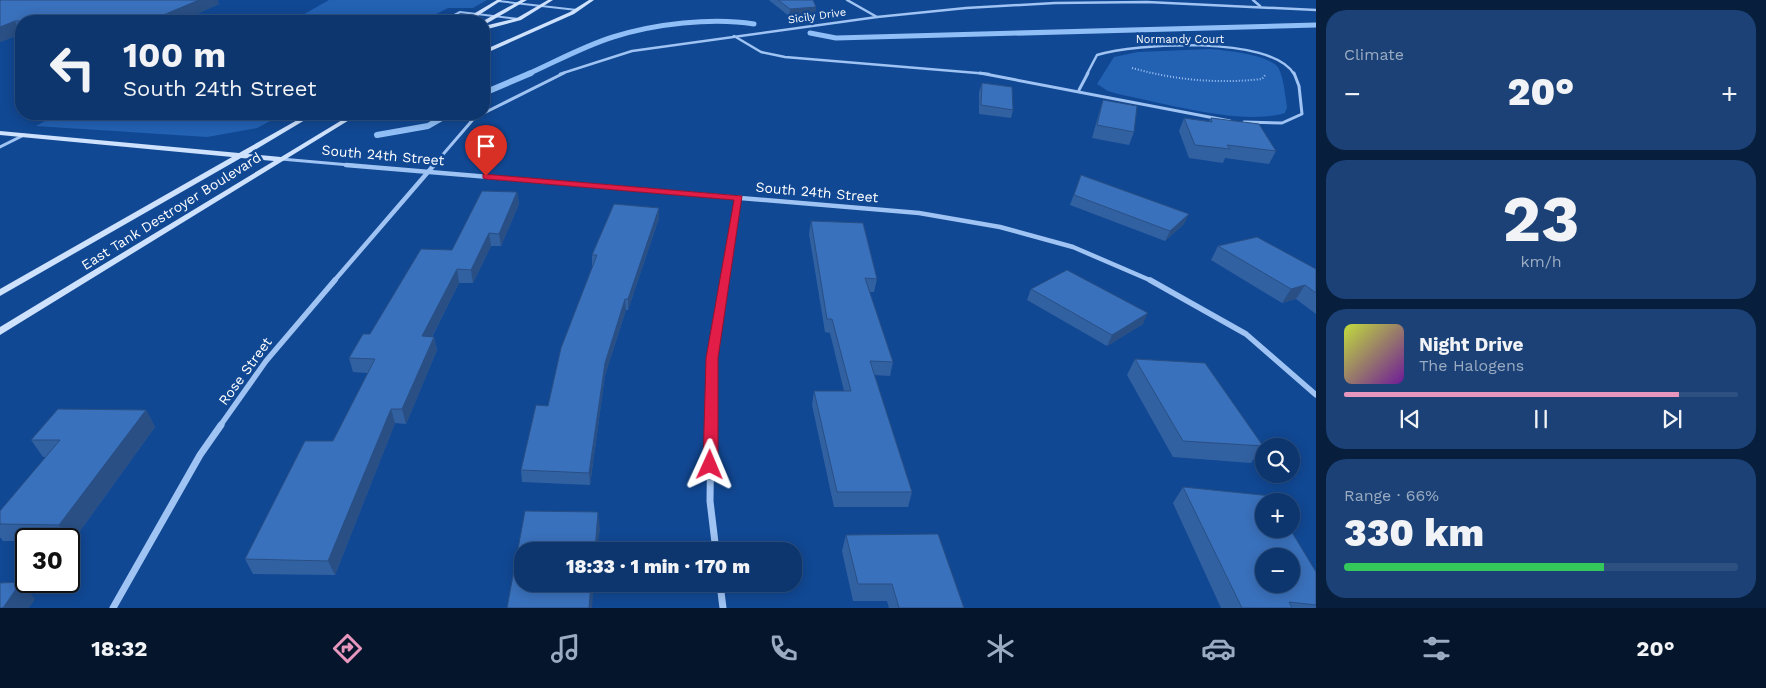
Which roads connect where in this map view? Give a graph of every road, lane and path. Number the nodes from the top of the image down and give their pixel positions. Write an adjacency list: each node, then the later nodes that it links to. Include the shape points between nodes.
1 (525, 0): 7 (street)
2 (551, 0): 8 (street)
3 (592, 0): 11 (street)
4 (847, 0): 19 (street)
5 (1253, 0): 10 (street)
6 (499, 1): 7 (lane); 13 (street)
7 (514, 2): 9 (lane); 15 (street); 17 (street)
8 (540, 3): 9 (street); 11 (lane); 20 (street)
9 (532, 5): 18 (street)
10 (1261, 6): 12 (street, Sicily Drive); 19 (street, Sicily Drive, via 1055,3)
11 (577, 10): 25 (street)
12 (1316, 10)
13 (477, 14): 14 (lane, via 460,12); 15 (lane)
14 (454, 15)
15 (488, 15)
16 (490, 15): 17 (lane)
17 (498, 16): 18 (lane); 21 (street)
18 (509, 17): 20 (lane); 22 (street)
19 (877, 17): 24 (street, Sicily Drive)
20 (519, 19): 23 (street)
21 (490, 22)
22 (490, 24)
23 (490, 25)
24 (734, 36): 28 (street, Normandy Court, via 760,52 785,58 985,73); 29 (street, Sicily Drive, via 632,51 559,74)
25 (490, 49)
26 (1132, 68): 27 (path, via 1164,77 1211,82 1262,79 1266,76)
27 (1263, 70)
28 (1079, 90): 28 (street, Normandy Court, via 1237,122 1274,124 1296,120 1302,114 1298,84 1292,70 1282,61 1239,48 1131,48 1104,52 1097,55)
29 (490, 109)
30 (302, 120): 36 (street, East Tank Destroyer Boulevard)
31 (346, 120): 37 (street, East Tank Destroyer Boulevard)
32 (473, 120): 38 (street, Sicily Drive)
33 (0, 133): 34 (street, South 24th Street)
34 (25, 134): 35 (street); 36 (street, South 24th Street)
35 (0, 147)
36 (239, 156): 37 (street, South 24th Street); 40 (street, East Tank Destroyer Boulevard)
37 (281, 159): 38 (street, South 24th Street); 41 (street, East Tank Destroyer Boulevard)
38 (428, 172): 39 (street, South 24th Street); 45 (street, Rose Street, via 266,361 200,455)
39 (739, 198): 42 (street, South 24th Street, via 919,213 1000,227 1073,247 1152,281 1246,334); 43 (street, via 712,358 710,501)
40 (0, 293)
41 (0, 332)
42 (1316, 395)
43 (715, 542)
44 (721, 592): 46 (street)
45 (113, 608)
46 (723, 608)

